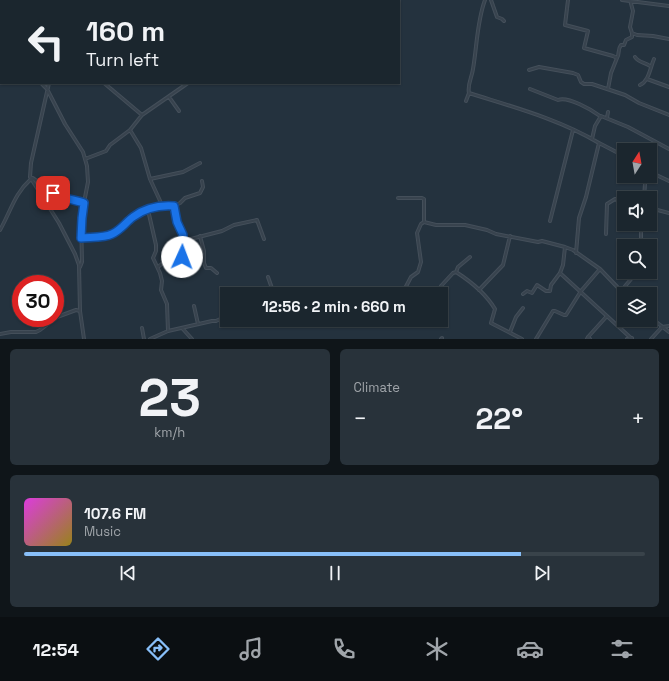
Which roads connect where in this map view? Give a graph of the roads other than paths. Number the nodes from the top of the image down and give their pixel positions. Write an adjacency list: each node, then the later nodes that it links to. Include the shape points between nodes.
1 (485, 0): 25 (street)
2 (491, 0): 7 (street, via 497,17)
3 (568, 0): 11 (street, via 565,25 588,31 584,48)
4 (622, 0): 5 (street)
5 (630, 0): 6 (street); 8 (street, via 633,11 630,27)
6 (669, 6)
7 (504, 21)
8 (632, 33): 9 (street); 11 (street, via 632,37 618,49)
9 (669, 40)
10 (635, 57): 13 (street)
11 (617, 58): 24 (street)
12 (654, 59): 13 (street)
13 (650, 66): 15 (street)
14 (529, 70): 24 (street, via 539,67 573,73 578,75 584,84)
15 (647, 79): 20 (street); 21 (street)
16 (42, 84): 22 (street)
17 (49, 84): 22 (street)
18 (105, 84): 30 (street)
19 (187, 84): 26 (street)
20 (640, 85)
21 (669, 87)
22 (47, 89): 40 (street); 43 (street, via 31,163)
23 (530, 89): 32 (street, via 558,100 570,100)
24 (608, 89): 31 (street)
25 (469, 93): 27 (street); 35 (street)
26 (169, 97): 28 (street); 30 (street)
27 (466, 101)
28 (179, 111)
29 (608, 112): 33 (street)
30 (142, 115): 34 (street)
31 (669, 115)
32 (601, 116): 33 (street); 36 (street)
33 (607, 118): 38 (street)
34 (130, 130): 40 (street, via 106,151); 44 (street, via 141,148)
35 (573, 130): 36 (street); 55 (street)
36 (592, 139): 37 (street)
37 (599, 143): 39 (street); 65 (street, via 579,218)
38 (669, 149)
39 (617, 152)
40 (85, 159): 49 (street, via 88,178)
41 (200, 162): 44 (street, via 183,172)
42 (657, 175): 46 (street)
43 (31, 178): 49 (street, via 40,182 47,193); 57 (street, via 16,197); 68 (street)
44 (150, 179): 50 (street)
45 (202, 181): 51 (street, via 200,193 185,198)
46 (669, 181)
47 (398, 198): 56 (street, via 424,199)
48 (617, 200): 58 (street, via 607,204)
49 (84, 203): 61 (street)
50 (162, 205): 51 (street); 52 (street)
51 (174, 206): 63 (street)
52 (148, 209): 61 (street, via 133,217 111,235); 69 (street, via 156,245 153,258)
53 (657, 210): 54 (street)
54 (669, 213)
55 (550, 221)
56 (424, 222): 60 (street, via 436,225 465,225); 79 (street, via 417,233 421,262 418,272 411,277)
57 (0, 230)
58 (606, 234)
59 (200, 236): 62 (street, via 257,220); 63 (street); 73 (street, via 204,264 206,268 211,268)
60 (510, 236): 64 (street); 82 (street, via 503,265)
61 (81, 238): 68 (street)
62 (264, 239)
63 (183, 241): 67 (street)
64 (565, 247): 65 (street); 74 (street)
65 (576, 253): 70 (street)
66 (470, 257): 72 (street)
67 (182, 259): 69 (street, via 164,262); 71 (street)
68 (80, 266): 87 (street)
69 (158, 268): 96 (street, via 162,281 161,290 167,304)
70 (600, 269): 81 (street); 83 (street)
71 (185, 272)
72 (456, 272): 77 (street); 82 (street)
73 (217, 273)
74 (560, 273): 83 (street); 84 (street, via 548,291 537,285 532,293 527,291)
75 (268, 277): 78 (street)
76 (631, 279): 80 (street)
77 (441, 286)
78 (272, 287)
79 (406, 287)
80 (625, 287)
81 (617, 288)
82 (479, 290): 98 (street, via 495,309 491,323)
83 (580, 291): 88 (street); 107 (street, via 565,315 555,310 552,312)
84 (523, 294)
85 (194, 306): 91 (street)
86 (524, 308): 98 (street, via 516,316)
87 (80, 311): 99 (street, via 57,317 36,332); 102 (street)
88 (606, 316): 101 (street); 109 (street)
89 (220, 319): 91 (street)
90 (657, 323): 95 (street)
91 (198, 324): 94 (street)
92 (669, 326): 95 (street)
93 (142, 328): 103 (street)
94 (182, 328): 96 (street); 105 (street)
95 (662, 328): 97 (street); 110 (street)
96 (168, 331): 100 (street)
97 (669, 332)
98 (510, 333): 106 (street)
99 (0, 334)
100 (157, 338): 104 (street)
101 (588, 338)
102 (84, 339)
103 (144, 339)
104 (150, 339)
105 (192, 339)
106 (522, 339)
107 (536, 339)
108 (627, 339): 109 (street)
109 (632, 339)
110 (650, 339)

